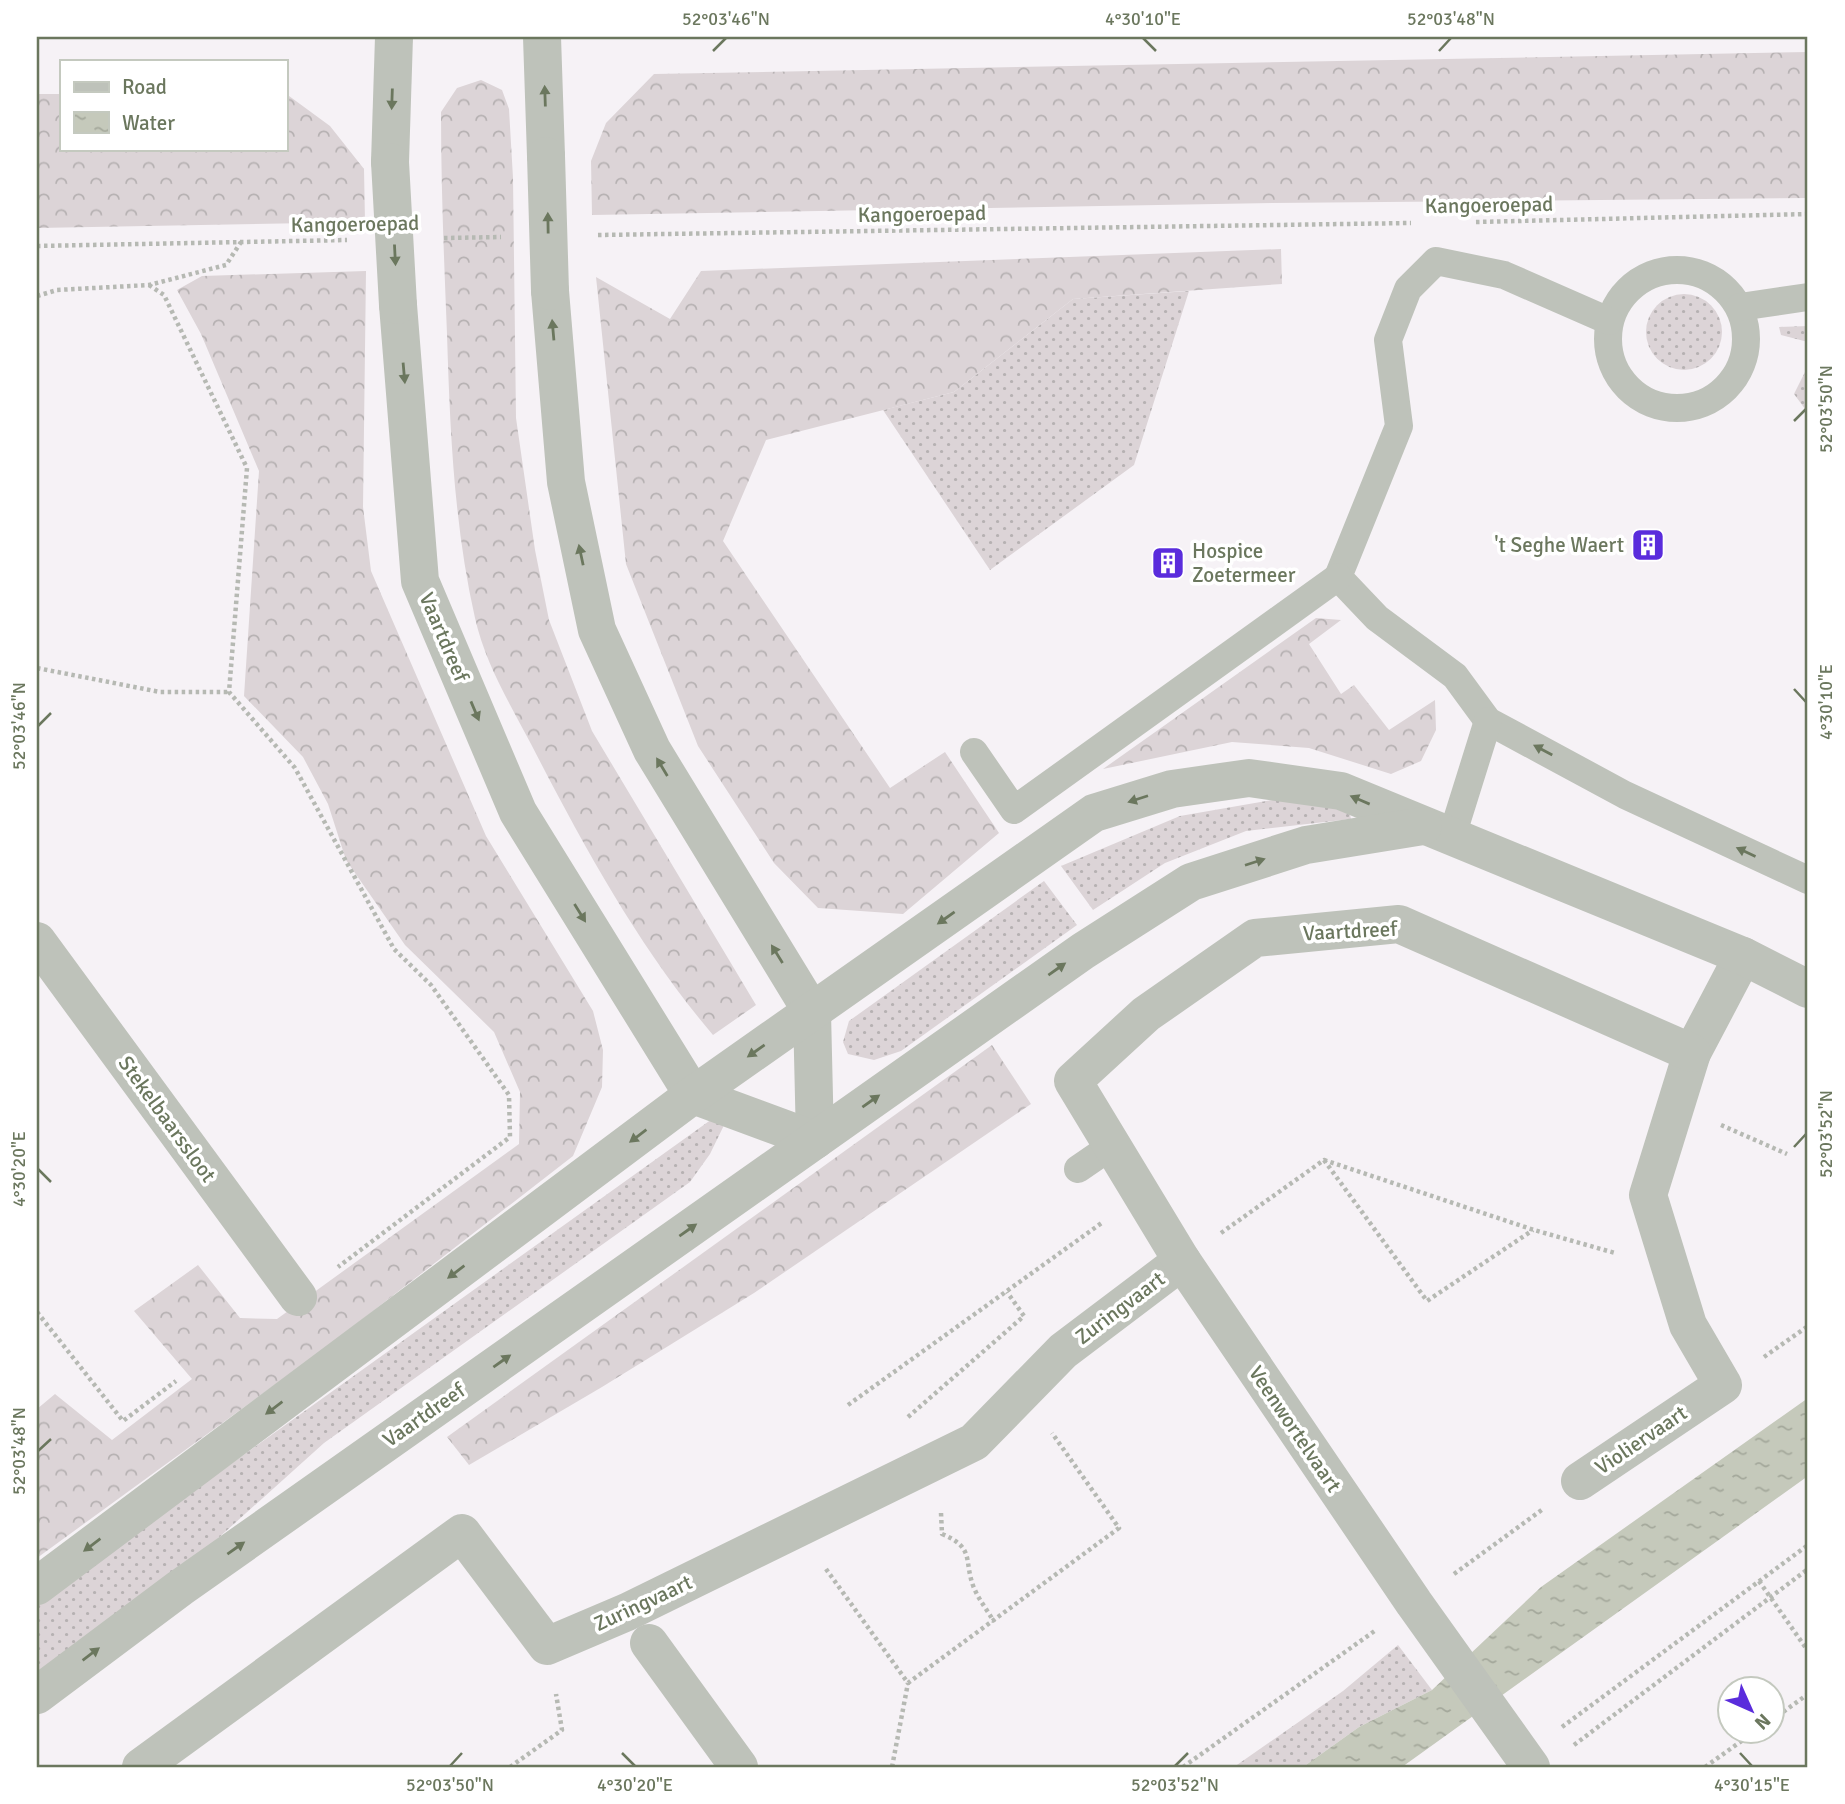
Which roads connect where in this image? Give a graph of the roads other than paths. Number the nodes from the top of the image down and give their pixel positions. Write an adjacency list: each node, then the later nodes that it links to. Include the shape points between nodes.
1 (394, 37): 17 (street, Vaartdreef, one-way to 17, bridge, via 390,162 420,581 518,812)
2 (542, 37): 14 (street, one-way to 2, bridge, via 652,750 597,630 566,482 550,291)
3 (1808, 297): 4 (lane)
4 (1740, 307): 5 (lane, via 1725,288 1706,275 1682,268 1658,271 1636,281 1619,299); 5 (lane, via 1747,329 1746,351 1738,372 1725,390 1684,408 1662,407 1624,384 1612,365)
5 (1609, 321): 6 (lane, via 1504,275 1436,261 1408,289 1388,340 1399,426)
6 (1338, 577): 7 (lane, via 1377,618 1455,676); 8 (lane, via 1014,810)
7 (1488, 721): 9 (lane); 10 (lane, one-way to 7, via 1625,795)
8 (974, 752)
9 (1437, 831): 12 (street); 14 (street, one-way to 14, via 1340,791 1249,778 1172,789 1094,813); 18 (street, Vaartdreef, one-way to 9, via 1083,951 1191,882 1306,845)
10 (1808, 880)
11 (37, 941): 22 (street, Stekelbaarssloot)
12 (1743, 956): 13 (street); 15 (street, Violiervaart)
13 (1808, 989)
14 (813, 1013): 17 (street, one-way to 17); 18 (street)
15 (1692, 1054): 16 (street, Vaartdreef, via 1399,924 1255,938 1146,1014); 23 (street, Violiervaart, via 1648,1195 1688,1325 1723,1385)
16 (1073, 1081): 19 (street, Veenwortelvaart)
17 (693, 1095): 18 (street); 24 (street, one-way to 24)
18 (815, 1140): 26 (street, Vaartdreef, one-way to 18, via 180,1588)
19 (1113, 1145): 20 (lane); 21 (street, Veenwortelvaart)
20 (1078, 1169)
21 (1182, 1261): 27 (street, Veenwortelvaart); 28 (street, Zuringvaart, via 1063,1351 974,1442 627,1612 547,1646 461,1533)
22 (298, 1297)
23 (1580, 1482)
24 (37, 1586)
25 (649, 1643): 29 (street, Zuringvaart)
26 (37, 1695)
27 (1516, 1756)
28 (141, 1767)
29 (739, 1767)

